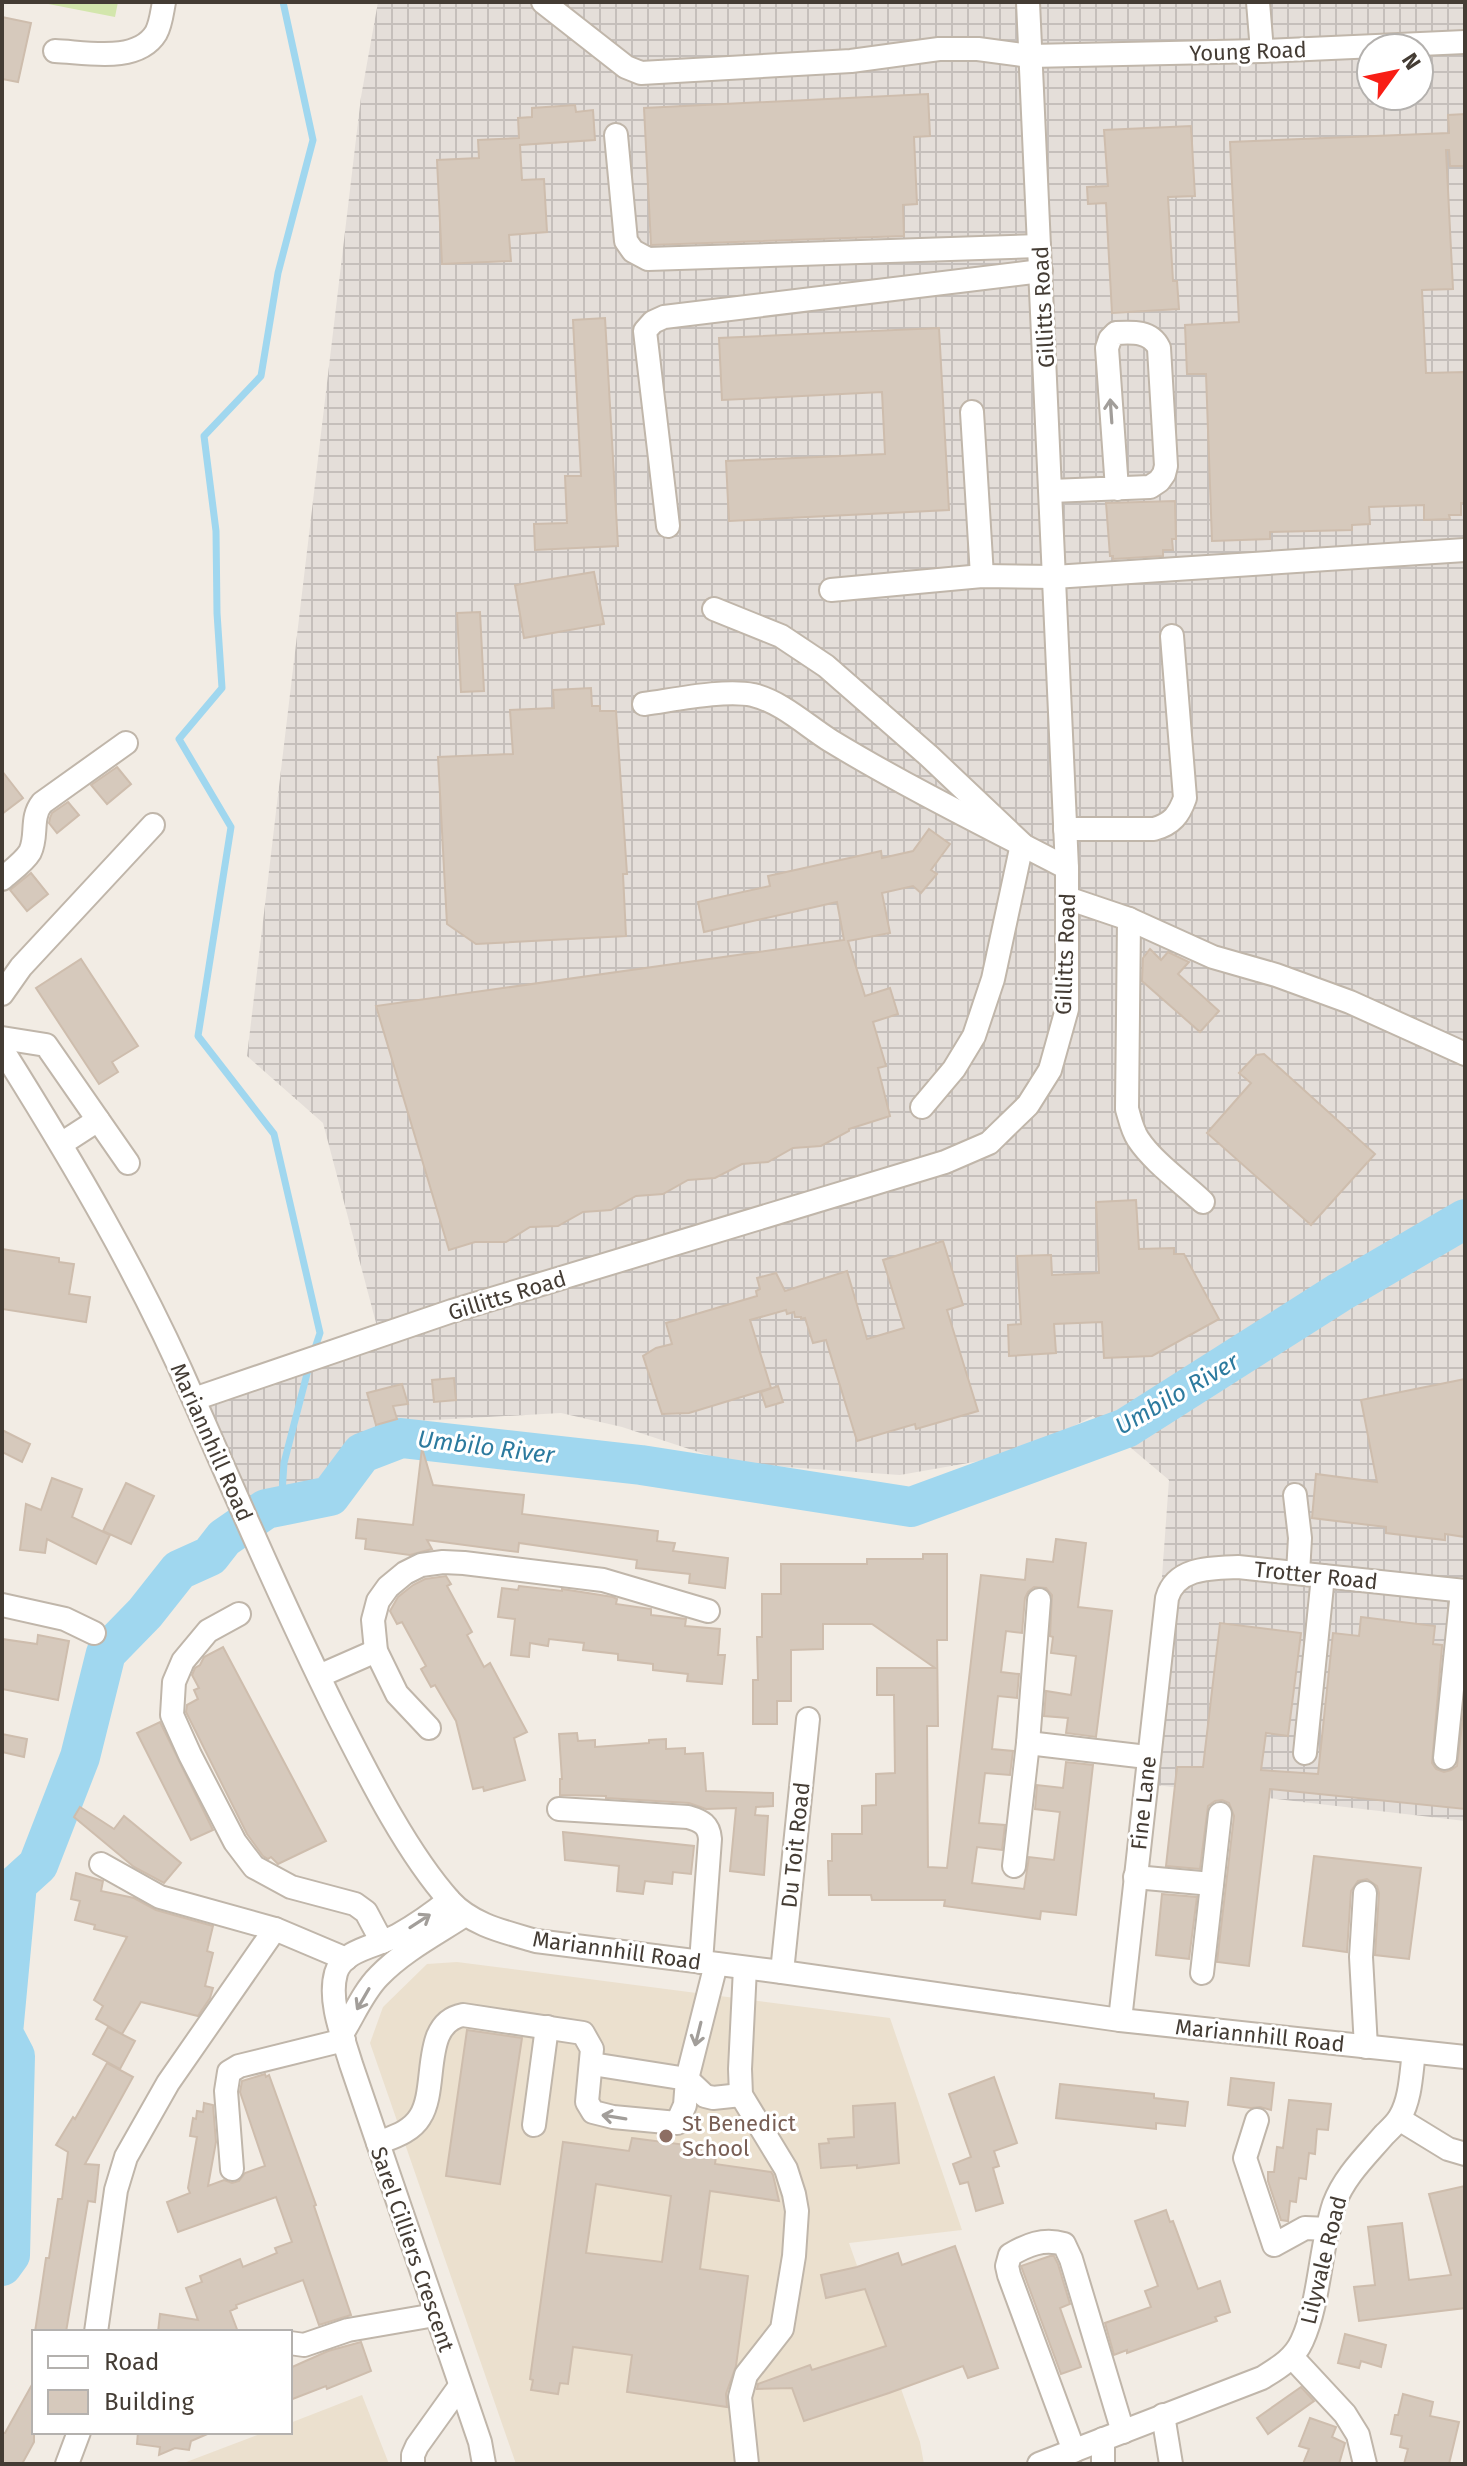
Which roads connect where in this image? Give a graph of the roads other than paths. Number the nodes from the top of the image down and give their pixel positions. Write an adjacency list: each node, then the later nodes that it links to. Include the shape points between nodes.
1 (164, 2): 6 (street, via 156,33 142,46 123,53)
2 (543, 2): 8 (street, Young Road, via 641,73 851,61 939,49)
3 (1028, 2): 8 (street, Gillitts Road)
4 (1258, 2): 7 (street)
5 (1465, 42): 7 (street, Young Road)
6 (55, 51)
7 (1262, 51): 8 (street, Young Road)
8 (1030, 56): 10 (street, Gillitts Road)
9 (616, 135): 10 (street, via 626,241 648,259)
10 (1039, 246): 11 (street, Gillitts Road)
11 (1041, 271): 14 (street, Gillitts Road); 15 (street, via 653,322 645,331)
12 (972, 412): 17 (street)
13 (1117, 489): 13 (street, one-way to 13, via 1107,348 1116,333 1147,335 1159,348 1166,466 1150,487); 14 (street)
14 (1051, 491): 18 (street, Gillitts Road)
15 (668, 526)
16 (1465, 550): 18 (street)
17 (982, 576): 18 (street); 19 (street)
18 (1054, 577): 25 (street, Gillitts Road)
19 (831, 590)
20 (714, 609): 26 (street, via 781,636 826,666)
21 (1172, 636): 25 (street, via 1185,798 1181,810 1167,825 1154,829)
22 (644, 704): 26 (street, via 753,695)
23 (126, 743): 28 (street, via 42,803 34,818 31,850)
24 (153, 825): 31 (street)
25 (1065, 829): 27 (street, Gillitts Road)
26 (1022, 844): 27 (street); 35 (street, via 993,979 974,1036)
27 (1067, 868): 29 (street, Gillitts Road)
28 (2, 879)
29 (1067, 898): 30 (street); 40 (street, Gillitts Road, via 1067,1009 1050,1070 1028,1105 989,1143 945,1162 452,1311)
30 (1129, 919): 34 (street, via 1213,957 1350,1002); 39 (street, via 1127,1109 1138,1139)
31 (2, 994)
32 (2, 1038): 36 (street, via 46,1045)
33 (2, 1049): 37 (street, Mariannhill Road)
34 (1465, 1054)
35 (922, 1107)
36 (98, 1120): 37 (street); 38 (street)
37 (61, 1144): 40 (street, Mariannhill Road, via 150,1302)
38 (128, 1163)
39 (1203, 1202)
40 (194, 1399): 52 (street, Mariannhill Road)
41 (1295, 1495): 42 (street)
42 (1298, 1573): 43 (street, Trotter Road); 44 (street, Trotter Road, via 1207,1568)
43 (1323, 1576): 45 (street, Trotter Road); 56 (street)
44 (1170, 1586): 57 (street, Fine Lane)
45 (1464, 1591): 58 (street)
46 (1039, 1600): 55 (street)
47 (2, 1605): 50 (street, via 65,1619)
48 (708, 1611): 51 (street, via 603,1580 443,1562 421,1565 388,1587 373,1620)
49 (239, 1614): 68 (street, via 208,1631 183,1661 174,1682 172,1715 235,1842 254,1867 291,1887 355,1904 366,1912)
50 (94, 1633)
51 (376, 1651): 52 (street); 54 (street, via 397,1694)
52 (319, 1676): 66 (street, Mariannhill Road, via 377,1791)
53 (808, 1719): 72 (street, Du Toit Road)
54 (429, 1728)
55 (1028, 1743): 57 (street); 62 (street)
56 (1305, 1753)
57 (1147, 1757): 63 (street, Fine Lane)
58 (1445, 1758)
59 (559, 1809): 69 (street, via 688,1817 704,1823 710,1839)
60 (1220, 1814): 64 (street)
61 (101, 1864): 67 (street, via 160,1897)
62 (1014, 1866)
63 (1135, 1877): 64 (street); 74 (street, Fine Lane)
64 (1212, 1884): 73 (street)
65 (1365, 1893): 77 (street, via 1361,1957)
66 (457, 1908): 68 (street, one-way to 66); 69 (street, Mariannhill Road, via 536,1941); 76 (street, one-way to 76, via 368,1989)
67 (275, 1929): 70 (street); 91 (street, via 168,2083 126,2157 116,2190)
68 (382, 1942): 70 (street)
69 (707, 1956): 71 (street, Mariannhill Road); 81 (street, one-way to 81)
70 (346, 1959): 76 (street, Sarel Cilliers Crescent, via 334,1987)
71 (745, 1968): 72 (street, Mariannhill Road); 82 (street)
72 (782, 1972): 74 (street, Mariannhill Road)
73 (1202, 1973)
74 (1120, 2020): 77 (street, Mariannhill Road)
75 (547, 2027): 80 (street, via 583,2033 592,2049); 85 (street); 86 (street, via 454,2016 437,2034 428,2100 420,2117 410,2129)
76 (343, 2037): 86 (street, Sarel Cilliers Crescent); 88 (street, via 229,2072)
77 (1366, 2047): 78 (street, Mariannhill Road)
78 (1414, 2052): 79 (street, Mariannhill Road); 83 (street, Lilyvale Road)
79 (1465, 2057)
80 (592, 2064): 81 (street); 81 (street, one-way to 80, via 677,2123 613,2117 593,2112 587,2102)
81 (687, 2079): 82 (street, via 705,2096)
82 (741, 2095): 102 (street, via 786,2169 797,2211 782,2329 746,2375 740,2397)
83 (1399, 2119): 87 (street); 89 (street, Lilyvale Road, via 1341,2188)
84 (1257, 2120): 89 (street, via 1245,2158 1274,2245 1305,2228)
85 (534, 2125)
86 (378, 2143): 90 (street, Sarel Cilliers Crescent)
87 (1465, 2154)
88 (232, 2169)
89 (1329, 2229): 93 (street, Lilyvale Road, via 1309,2319)
90 (435, 2315): 92 (street, via 348,2330 310,2344); 94 (street, Sarel Cilliers Crescent)
91 (96, 2330)
92 (292, 2344)
93 (1292, 2357): 95 (street, via 1262,2378); 106 (street, via 1345,2414 1358,2435)
94 (460, 2386): 100 (street, via 417,2446); 101 (street, Sarel Cilliers Crescent)
95 (1163, 2415): 97 (street); 105 (street)
96 (78, 2434): 99 (street)
97 (1113, 2436): 98 (street); 98 (street, via 1064,2244 1051,2240 1023,2247 1010,2255 1009,2275); 104 (street)
98 (1074, 2451): 103 (street)
99 (67, 2464)
100 (413, 2464)
101 (484, 2464)
102 (747, 2464)
103 (1039, 2464)
104 (1103, 2464)
105 (1171, 2464)
106 (1365, 2464)

